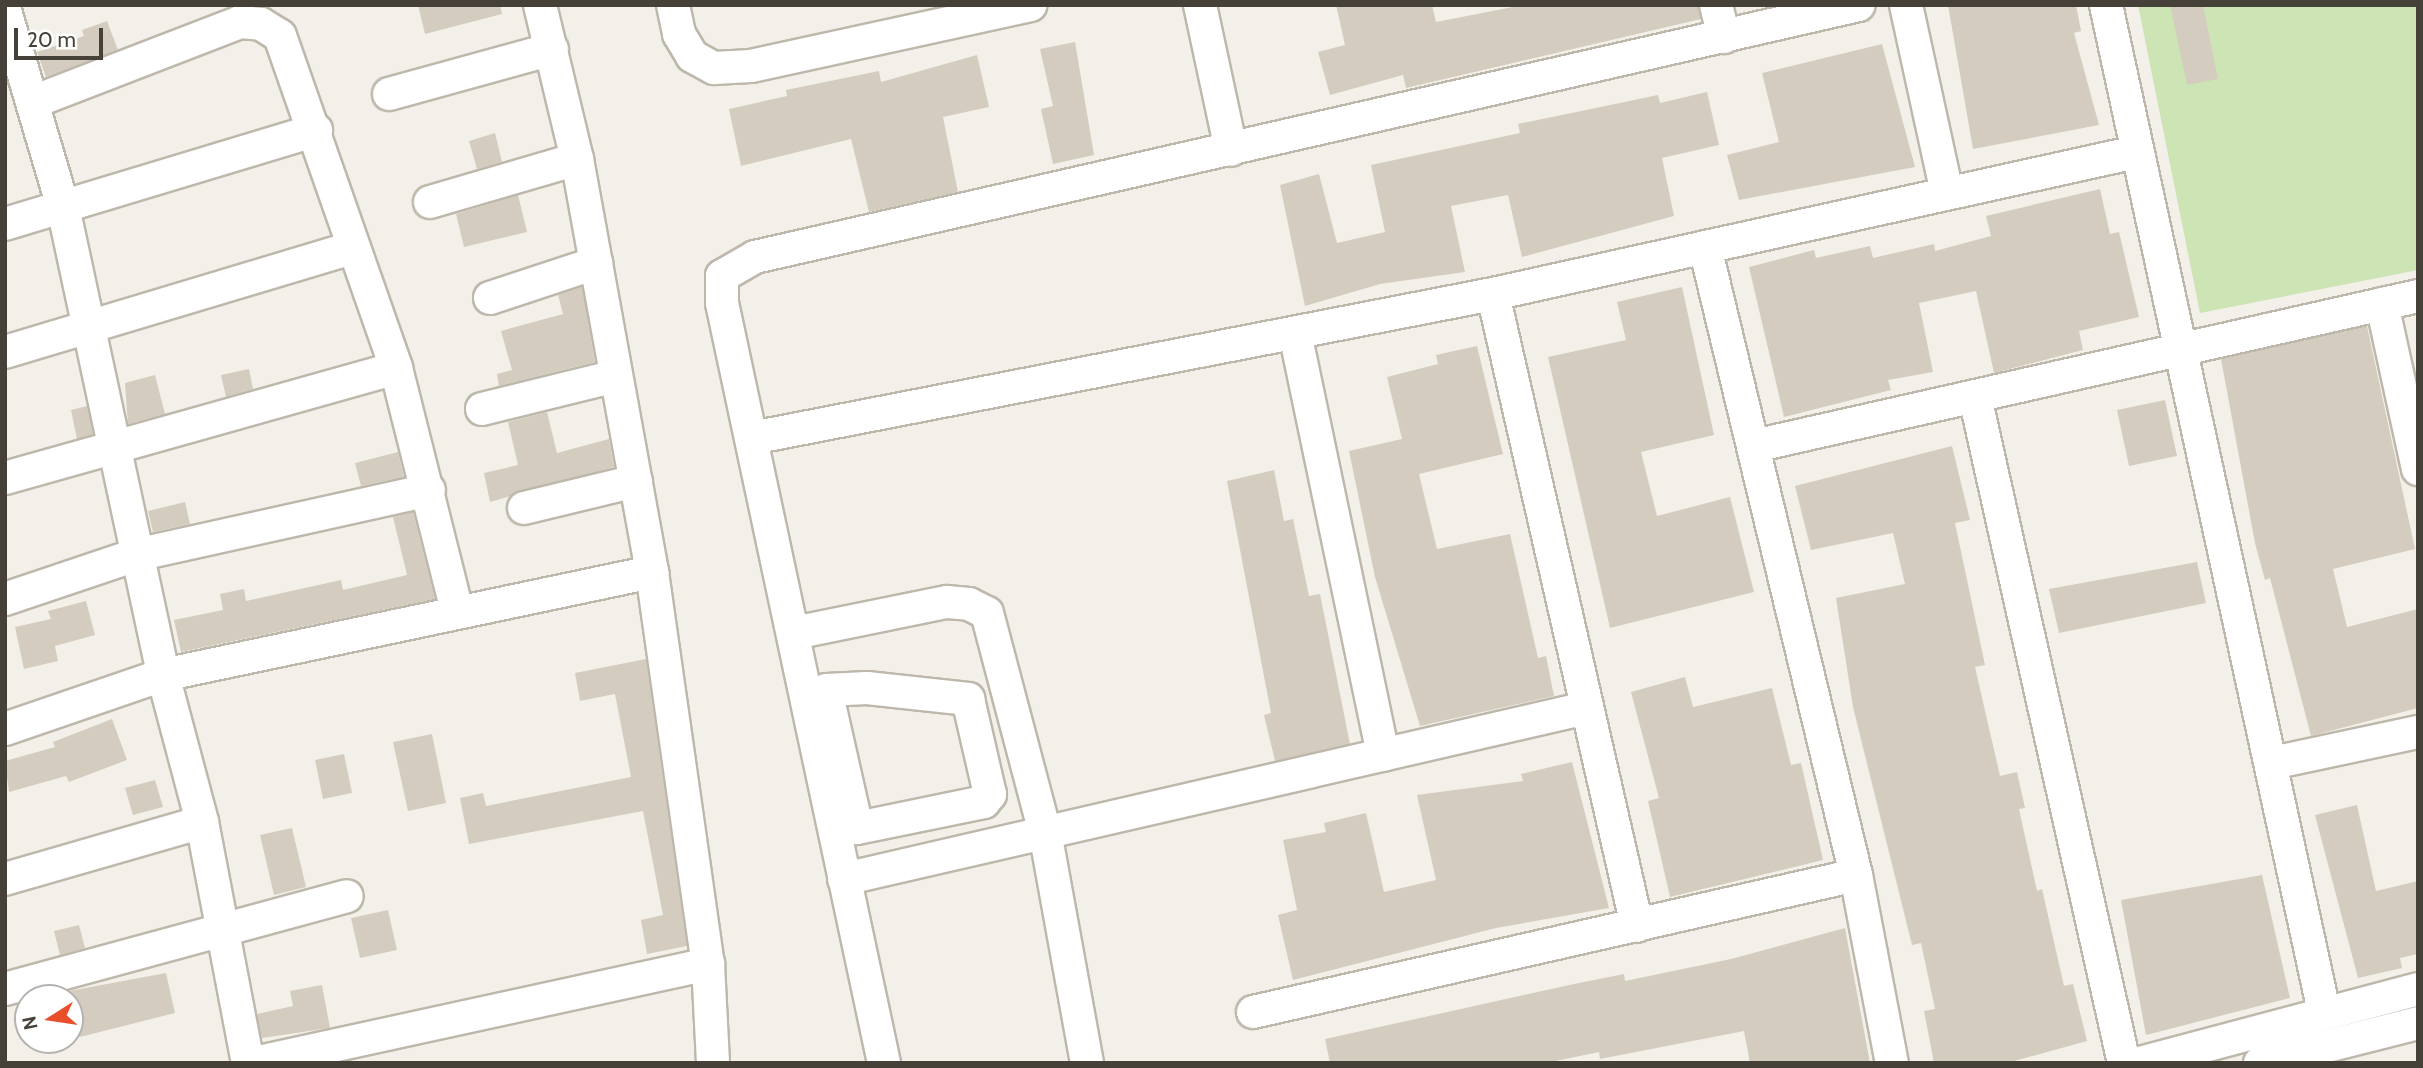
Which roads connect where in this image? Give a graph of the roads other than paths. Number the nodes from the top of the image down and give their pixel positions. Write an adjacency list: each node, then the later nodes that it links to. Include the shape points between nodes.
1 (32, 5): 10 (street)
2 (540, 5): 12 (street)
3 (673, 5): 4 (street, via 679,34 692,56 714,68 751,66)
4 (1030, 5)
5 (1200, 5): 16 (street)
6 (1716, 5): 11 (street)
7 (1859, 5): 11 (street)
8 (1906, 5): 19 (street)
9 (2106, 5): 17 (street)
10 (6, 13): 14 (street)
11 (1724, 37): 16 (street)
12 (552, 50): 13 (street); 18 (street)
13 (389, 94)
14 (33, 102): 15 (street, via 224,27 261,24 280,36); 21 (street)
15 (316, 130): 21 (street); 23 (street)
16 (1231, 150): 38 (street, via 736,263 722,276 722,303)
17 (2136, 152): 19 (street); 32 (street)
18 (577, 159): 20 (street); 25 (street)
19 (1947, 193): 24 (street)
20 (430, 202)
21 (63, 207): 22 (street); 30 (street)
22 (5, 224)
23 (355, 247): 30 (street); 34 (street)
24 (1706, 247): 26 (street); 40 (street)
25 (596, 263): 28 (street); 35 (street)
26 (1493, 294): 31 (street); 52 (street)
27 (2418, 296): 29 (street)
28 (490, 298)
29 (2382, 304): 32 (street); 41 (street)
30 (87, 328): 33 (street); 39 (street)
31 (1295, 333): 38 (street); 56 (street)
32 (2185, 349): 36 (street); 57 (street)
33 (5, 352)
34 (396, 368): 39 (street); 44 (street)
35 (617, 376): 37 (street); 43 (street)
36 (1975, 397): 40 (street); 79 (street)
37 (482, 409)
38 (752, 438): 50 (street)
39 (114, 445): 42 (street); 46 (street)
40 (1754, 446): 61 (street)
41 (2418, 469)
42 (5, 478)
43 (636, 481): 45 (street); 47 (street)
44 (429, 490): 46 (street); 49 (street)
45 (524, 508)
46 (136, 555): 48 (street); 51 (street)
47 (652, 572): 49 (street); 67 (street)
48 (5, 599)
49 (457, 610): 51 (street)
50 (794, 632): 53 (street); 60 (street, via 947,602 969,604 987,613)
51 (163, 675): 54 (street); 59 (street)
52 (1586, 708): 56 (street); 65 (street)
53 (820, 709): 58 (street); 58 (street, via 826,690 968,699 990,794 984,802 857,828)
54 (5, 729)
55 (2418, 732): 57 (street)
56 (1383, 755): 60 (street)
57 (2272, 763): 71 (street)
58 (838, 791): 63 (street)
59 (201, 822): 62 (street); 66 (street)
60 (1045, 832): 63 (street); 77 (street)
61 (1856, 875): 65 (street); 78 (street)
62 (5, 879)
63 (844, 879): 76 (street)
64 (347, 897): 66 (street)
65 (1637, 926): 70 (street)
66 (222, 931): 68 (street); 73 (street)
67 (708, 964): 74 (street); 75 (street)
68 (5, 989)
69 (2418, 989): 71 (street)
70 (1253, 1012)
71 (2324, 1012): 80 (street)
72 (2418, 1023): 81 (street)
73 (248, 1063)
74 (254, 1063)
75 (713, 1063)
76 (884, 1063)
77 (1087, 1063)
78 (1892, 1063)
79 (2124, 1063)
80 (2140, 1063)
81 (2260, 1063)

